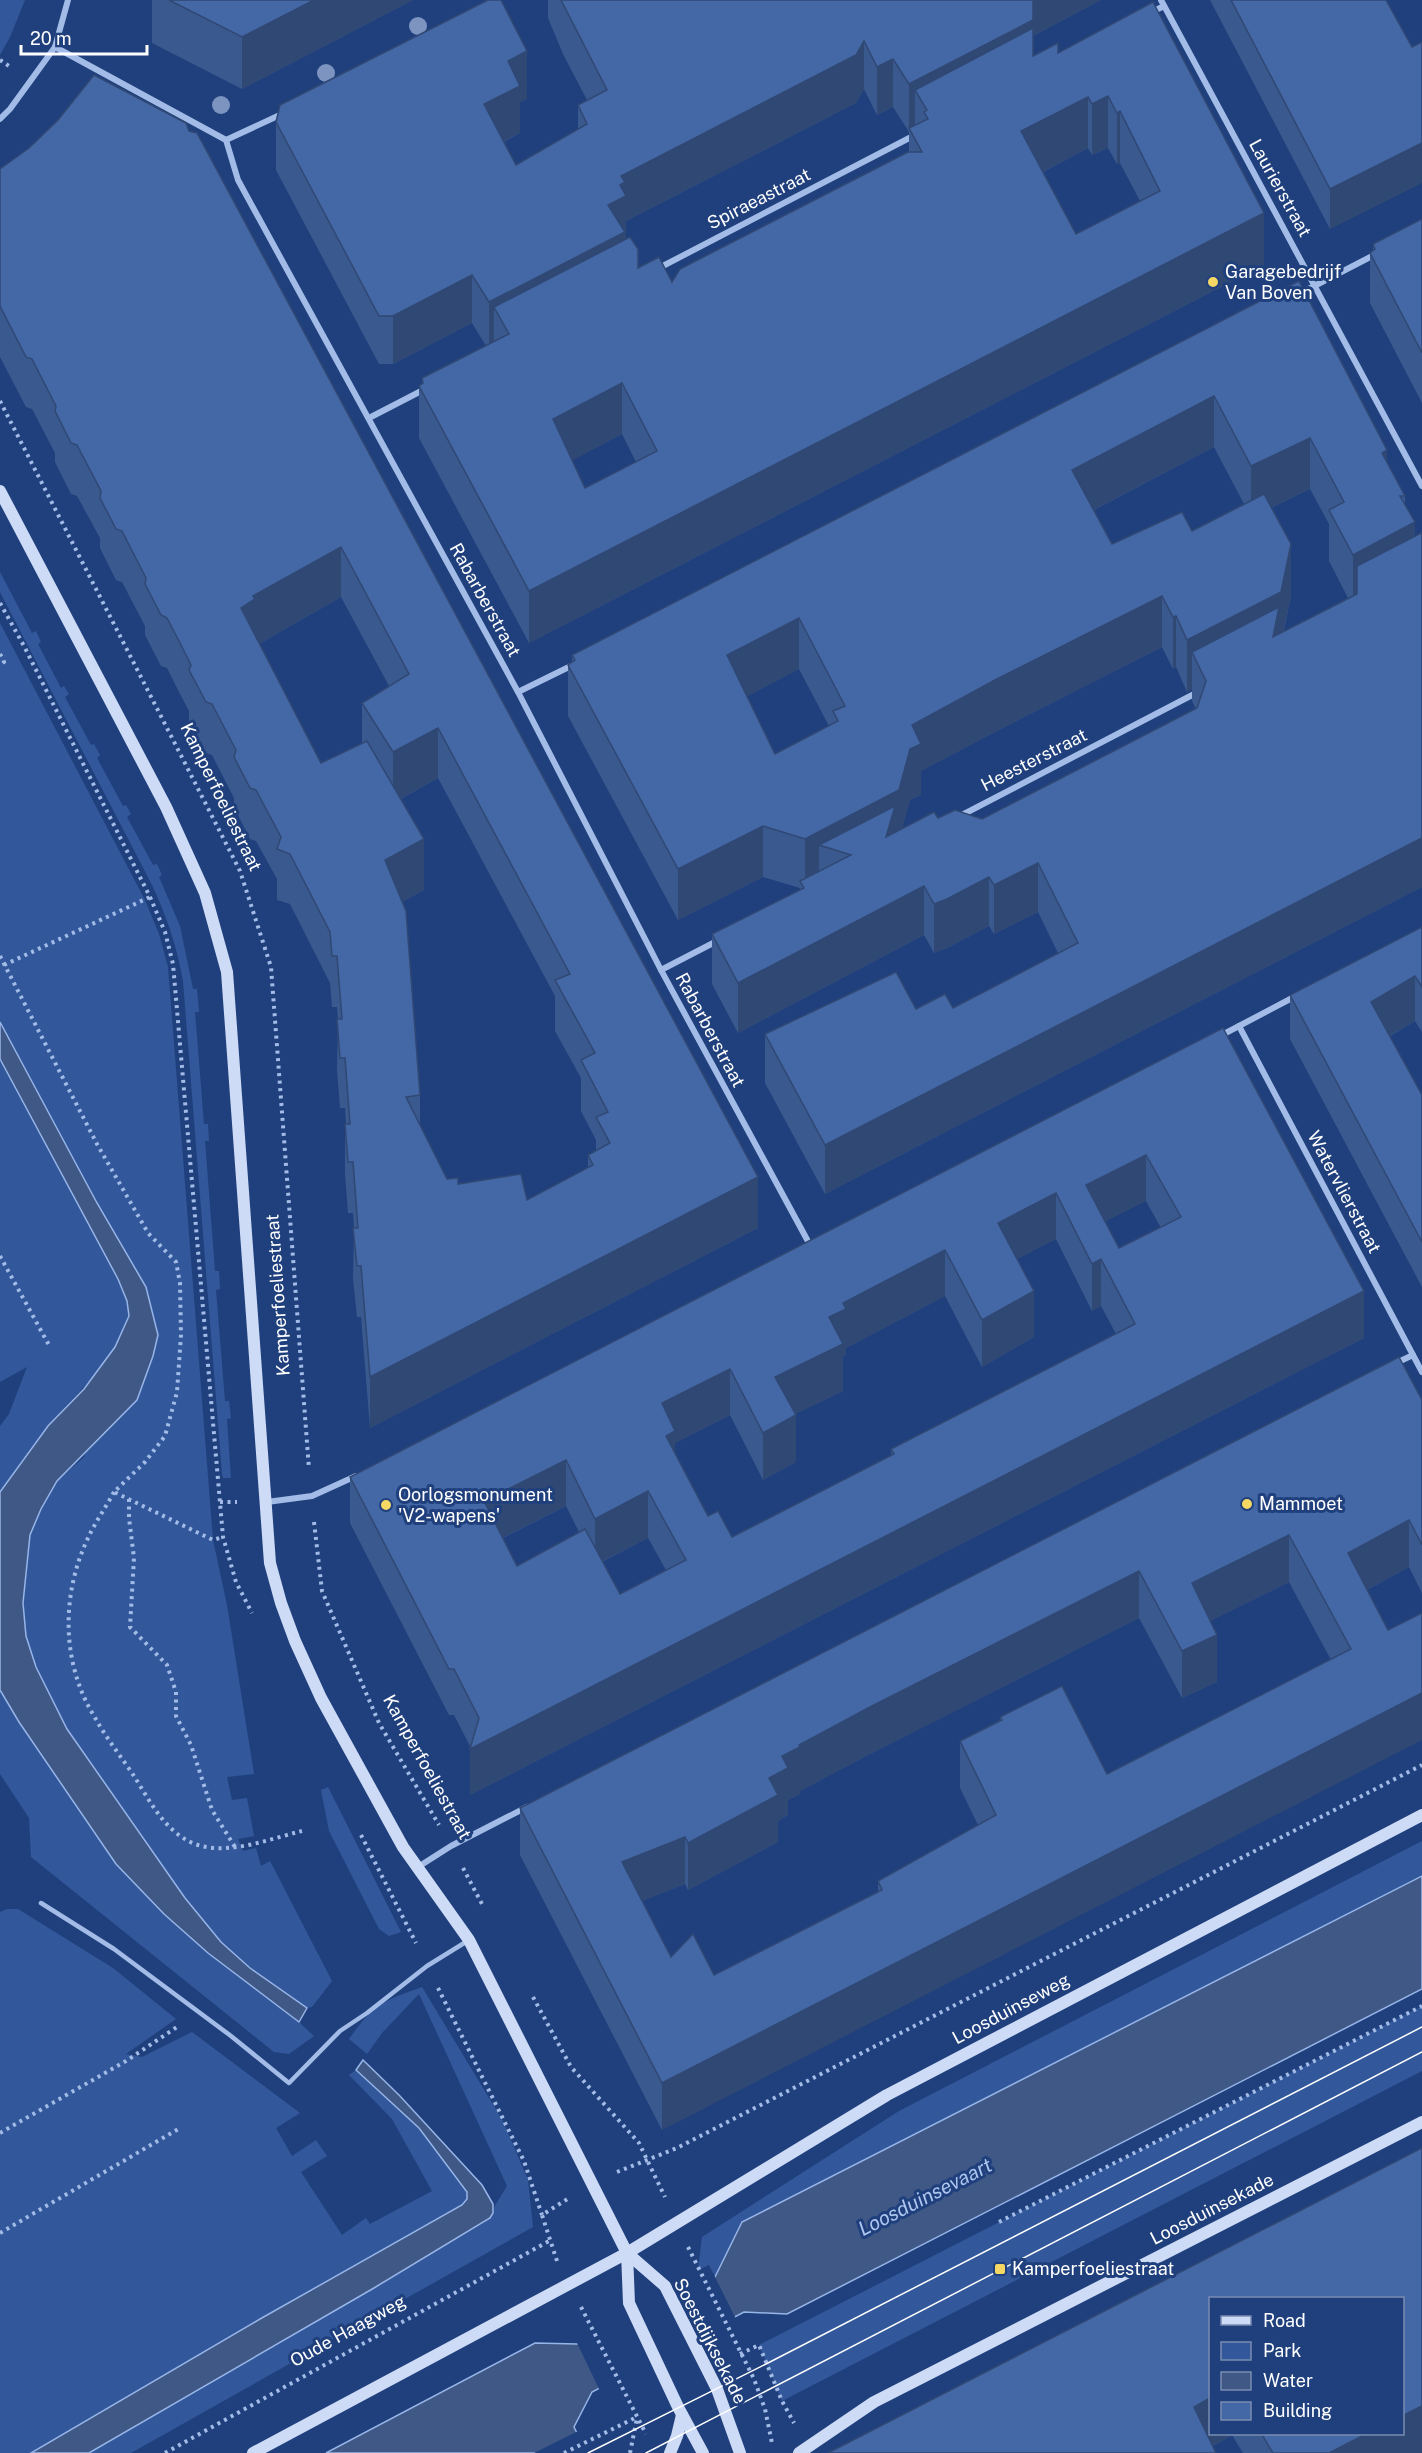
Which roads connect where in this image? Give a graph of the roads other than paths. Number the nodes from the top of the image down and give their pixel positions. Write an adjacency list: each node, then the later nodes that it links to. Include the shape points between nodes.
1 (68, 0): 4 (street)
2 (1163, 3): 3 (street); 11 (street, Laurierstraat)
3 (1143, 17)
4 (55, 47): 6 (street); 8 (street)
5 (293, 108): 8 (street)
6 (0, 119)
7 (921, 132): 10 (street, Spiraeastraat)
8 (226, 141): 14 (street, Rabarberstraat, via 238,180)
9 (1380, 253): 11 (street)
10 (646, 274)
11 (1316, 285): 12 (street); 15 (street, Laurierstraat)
12 (1295, 296)
13 (430, 387): 14 (street)
14 (369, 418): 19 (street, Rabarberstraat)
15 (1422, 486)
16 (0, 490): 33 (street, Kamperfoeliestraat, via 166,807 205,893 227,972)
17 (579, 662): 19 (street)
18 (1208, 687): 20 (street, Heesterstraat)
19 (518, 692): 22 (street, Rabarberstraat)
20 (949, 821)
21 (722, 938): 22 (street)
22 (661, 970): 27 (street, Rabarberstraat)
23 (1302, 993): 24 (street)
24 (1239, 1026): 25 (street); 29 (street, Watervlierstraat)
25 (1208, 1042)
26 (820, 1240): 27 (street)
27 (810, 1245): 28 (street)
28 (800, 1251)
29 (1413, 1355): 30 (street); 31 (street, Watervlierstraat)
30 (1382, 1370)
31 (1422, 1372)
32 (360, 1474): 33 (street, via 312,1496)
33 (267, 1502): 36 (street, Kamperfoeliestraat, via 270,1563 295,1641 321,1698)
34 (536, 1802): 36 (street)
35 (1422, 1815): 40 (street, Loosduinseweg, via 887,2095)
36 (417, 1867): 38 (street, Kamperfoeliestraat)
37 (41, 1903): 38 (lane, via 114,1949 290,2083 340,2031)
38 (469, 1940): 40 (street, Kamperfoeliestraat)
39 (1422, 2122): 42 (street, Loosduinsekade, via 874,2402)
40 (627, 2253): 41 (street, via 629,2303); 43 (street); 46 (street, Soestdijksekade, via 665,2286 726,2411)
41 (682, 2415): 44 (street); 45 (street)
42 (803, 2450)
43 (253, 2453)
44 (670, 2453)
45 (703, 2453)
46 (740, 2453)

